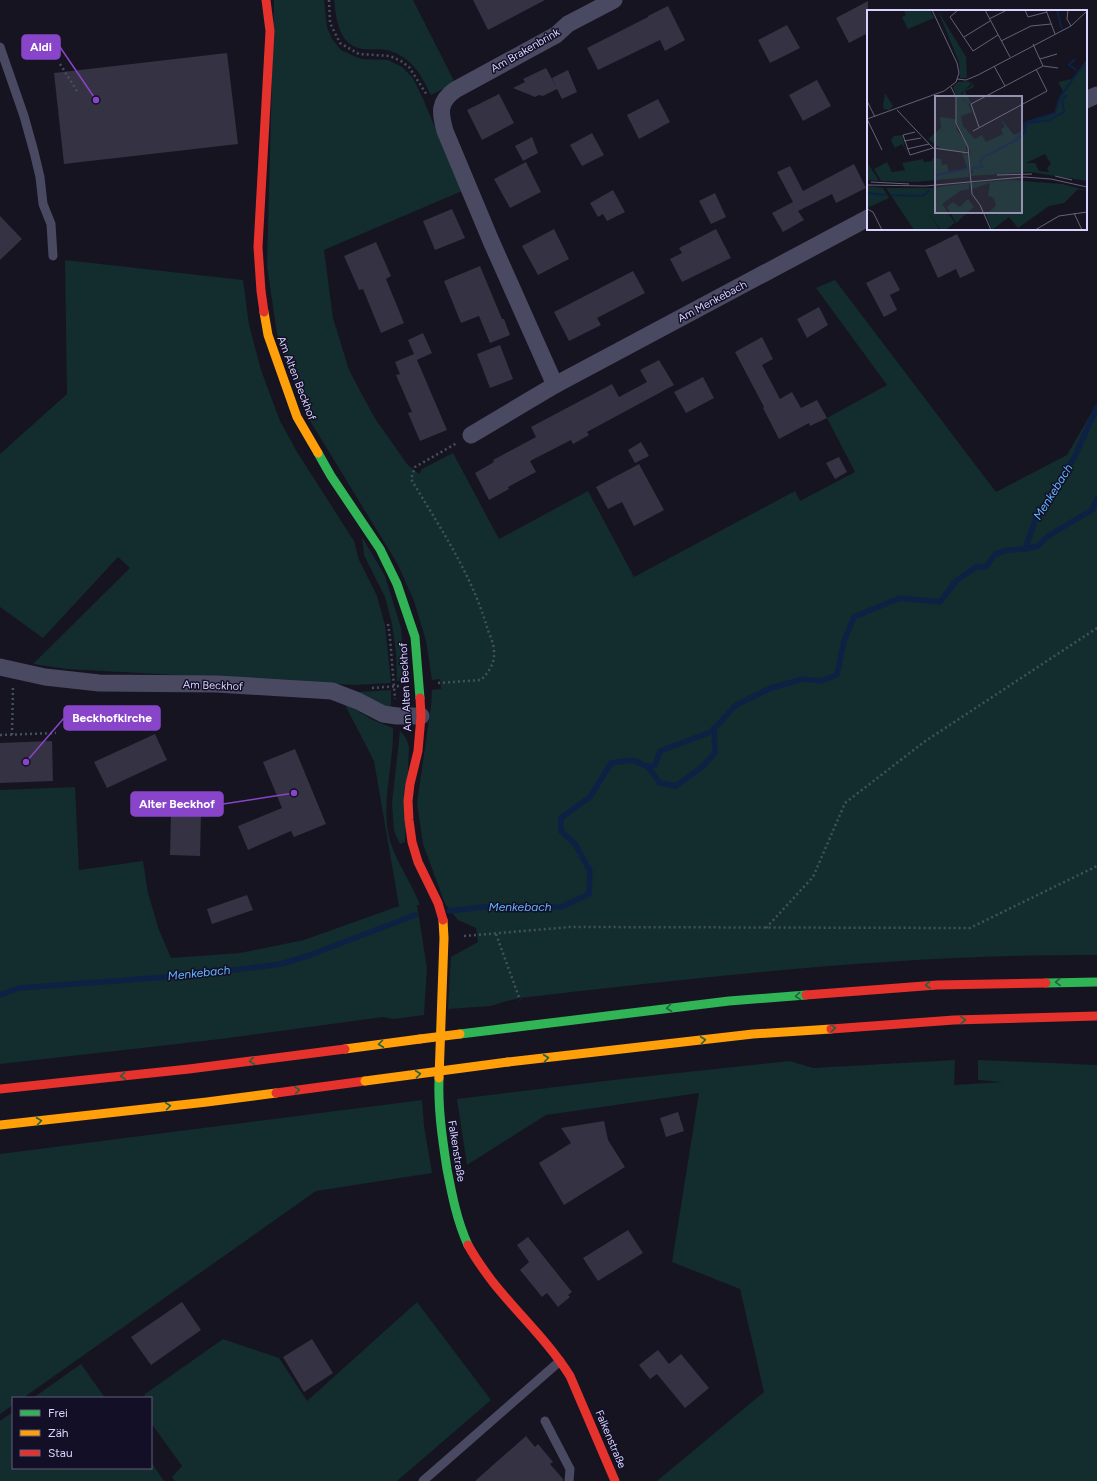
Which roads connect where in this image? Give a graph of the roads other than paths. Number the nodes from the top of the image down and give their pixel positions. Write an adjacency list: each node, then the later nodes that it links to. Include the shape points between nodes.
1 (266, 0): 11 (main road, Am Alten Beckhof, via 270,31 258,247 268,335 297,417 331,476 380,549 397,584 415,637)
2 (614, 0): 8 (street, Am Brakenbrink, via 455,90 446,96 442,106 441,118 445,132)
3 (0, 47): 7 (lane, via 24,116 40,177 43,204 51,224)
4 (1097, 95): 5 (street)
5 (1087, 100)
6 (867, 219): 8 (street, Am Menkebach)
7 (52, 256)
8 (555, 385): 9 (street, Am Menkebach)
9 (471, 435)
10 (7, 669): 11 (street, Am Beckhof, via 45,677 99,683 217,684 332,690 383,714)
11 (421, 716): 12 (main road, Am Alten Beckhof, via 418,751)
12 (410, 784): 17 (main road, Falkenstraße, via 412,842 418,862 438,903 443,922 438,1102 452,1195 461,1230 474,1257)
13 (1097, 982): 15 (main road, one-way to 15, bridge, via 938,985 729,1001 189,1069)
14 (1097, 1016): 16 (main road, one-way to 14, bridge, via 207,1102 508,1062 753,1034 954,1020)
15 (0, 1089)
16 (0, 1125)
17 (560, 1360): 19 (lane); 21 (main road, Falkenstraße, via 580,1397)
18 (546, 1421): 20 (lane, via 570,1469)
19 (423, 1481)
20 (569, 1481)
21 (615, 1481)

